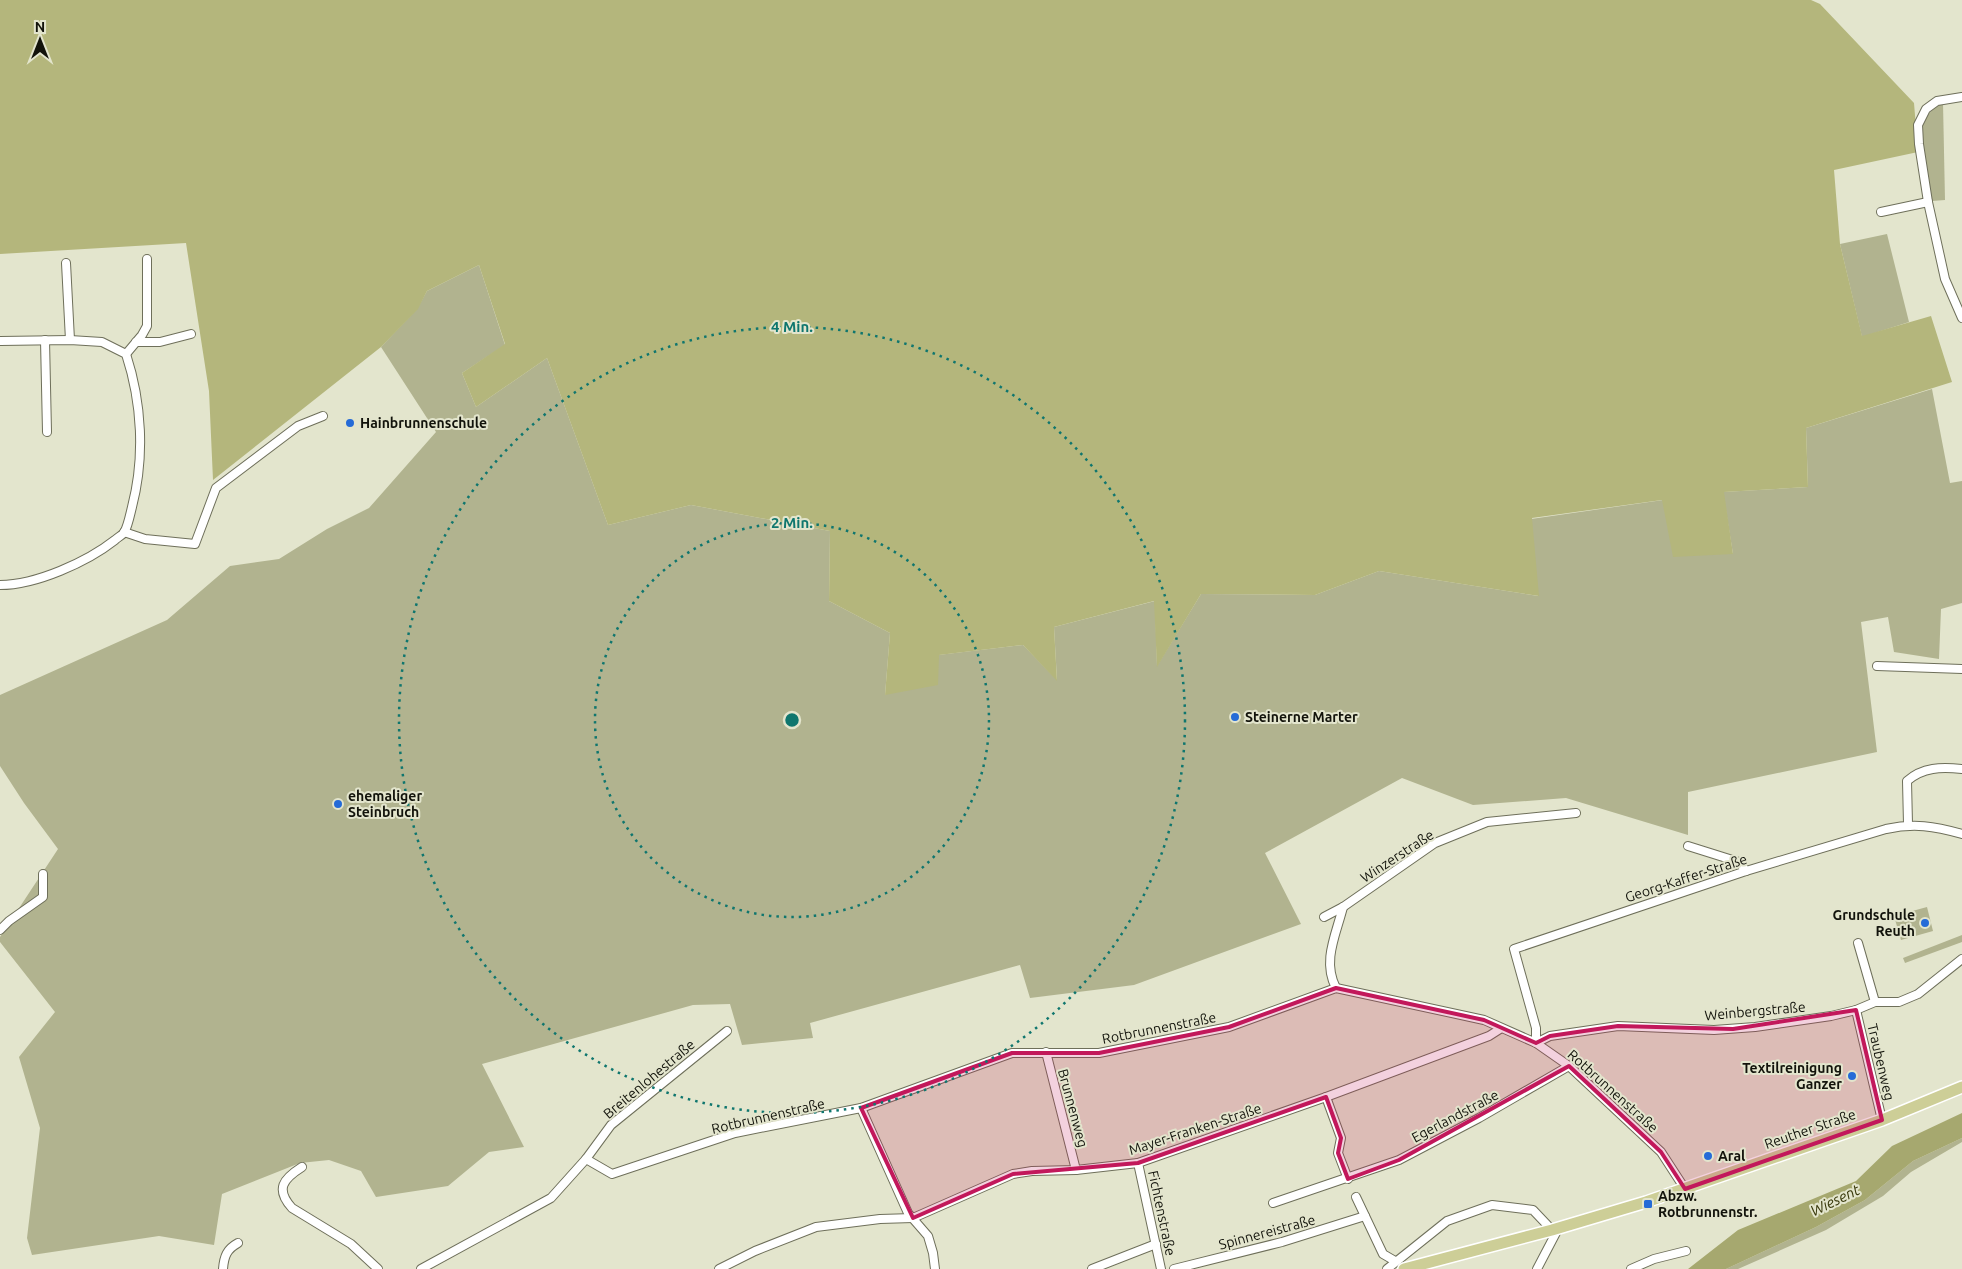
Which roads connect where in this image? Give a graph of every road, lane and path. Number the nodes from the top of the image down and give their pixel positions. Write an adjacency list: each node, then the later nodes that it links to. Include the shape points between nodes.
1 (1962, 97): 2 (street, via 1937,102 1926,109 1918,125)
2 (1928, 202): 3 (street); 6 (street, via 1946,279)
3 (1881, 212)
4 (147, 259): 11 (street, via 147,326)
5 (66, 263): 9 (street)
6 (1962, 318)
7 (191, 334): 11 (street, via 160,342)
8 (45, 340): 9 (street); 10 (street); 14 (street)
9 (70, 340): 12 (street, via 102,342)
10 (0, 341)
11 (136, 342): 12 (street)
12 (126, 354): 15 (street, via 134,380 141,438 138,481)
13 (323, 416): 15 (street, via 298,426 216,488 195,544 145,539)
14 (47, 432)
15 (124, 532): 16 (street, via 104,548 71,566 32,581)
16 (0, 585)
17 (1877, 666): 18 (street)
18 (1962, 669)
19 (1962, 769): 21 (street, via 1933,768 1915,774 1907,781)
20 (1576, 813): 26 (street, Winzerstraße, via 1487,822 1435,843)
21 (1908, 824): 22 (street, Georg-Kaffer-Straße); 24 (street, Georg-Kaffer-Straße)
22 (1962, 834)
23 (1688, 846): 24 (street, via 1739,862)
24 (1746, 871): 36 (street, Georg-Kaffer-Straße, via 1514,949 1536,1028)
25 (43, 874): 28 (street, via 43,896)
26 (1343, 907): 27 (street, Winzerstraße); 31 (street, via 1329,955 1329,976)
27 (1324, 917)
28 (0, 930)
29 (1858, 942): 32 (street, Traubenweg)
30 (1962, 959): 32 (street, Weinbergstraße, via 1918,994 1899,1002)
31 (1336, 988): 34 (street, Rotbrunnenstraße, via 1484,1020); 37 (street, Rotbrunnenstraße, via 1229,1027 1099,1053)
32 (1875, 1002): 33 (street, Weinbergstraße)
33 (1856, 1010): 36 (street, Weinbergstraße, via 1800,1021 1714,1030 1618,1026 1550,1036); 42 (street, Traubenweg)
34 (1500, 1029): 36 (street, Rotbrunnenstraße); 40 (street, Mayer-Franken-Straße, via 1489,1036)
35 (727, 1031): 43 (street, Breitenlohestraße, via 611,1125)
36 (1536, 1043): 38 (street, Rotbrunnenstraße)
37 (1046, 1052): 41 (street, Rotbrunnenstraße, via 1012,1053); 46 (street, Brunnenweg)
38 (1569, 1066): 47 (street, Egerlandstraße, via 1399,1160); 48 (street, Rotbrunnenstraße, via 1661,1152)
39 (1962, 1086): 42 (main road, Reuther Straße)
40 (1326, 1097): 44 (street, Mayer-Franken-Straße); 47 (street, via 1341,1138 1338,1153)
41 (861, 1108): 43 (street, Rotbrunnenstraße, via 735,1133 612,1174); 52 (street)
42 (1882, 1120): 48 (main road, Reuther Straße)
43 (586, 1159): 60 (street, Breitenlohestraße, via 551,1198)
44 (1138, 1163): 46 (street, Mayer-Franken-Straße); 55 (street, Fichtenstraße)
45 (302, 1167): 59 (street, via 284,1182 285,1200 292,1208 351,1244)
46 (1076, 1170): 52 (street, Mayer-Franken-Straße, via 1013,1174)
47 (1348, 1179): 50 (street, Egerlandstraße)
48 (1685, 1189): 53 (main road, Reuther Straße)
49 (1356, 1197): 51 (street)
50 (1273, 1203)
51 (1365, 1216): 57 (street, via 1383,1254); 65 (street, Spinnereistraße, via 1282,1242)
52 (913, 1218): 61 (street, Mayer-Franken-Straße, via 816,1227); 62 (street, via 928,1236)
53 (1555, 1230): 57 (main road, Reuther Straße); 57 (street, via 1533,1210 1492,1205 1448,1221); 67 (street)
54 (238, 1243): 58 (street, via 230,1247 224,1257)
55 (1156, 1244): 63 (street); 64 (street, Fichtenstraße)
56 (1686, 1251): 68 (street)
57 (1400, 1265): 66 (street)
58 (223, 1269)
59 (378, 1269)
60 (421, 1269)
61 (719, 1269)
62 (934, 1269)
63 (1092, 1269)
64 (1161, 1269)
65 (1174, 1269)
66 (1387, 1269)
67 (1537, 1269)
68 (1631, 1269)

